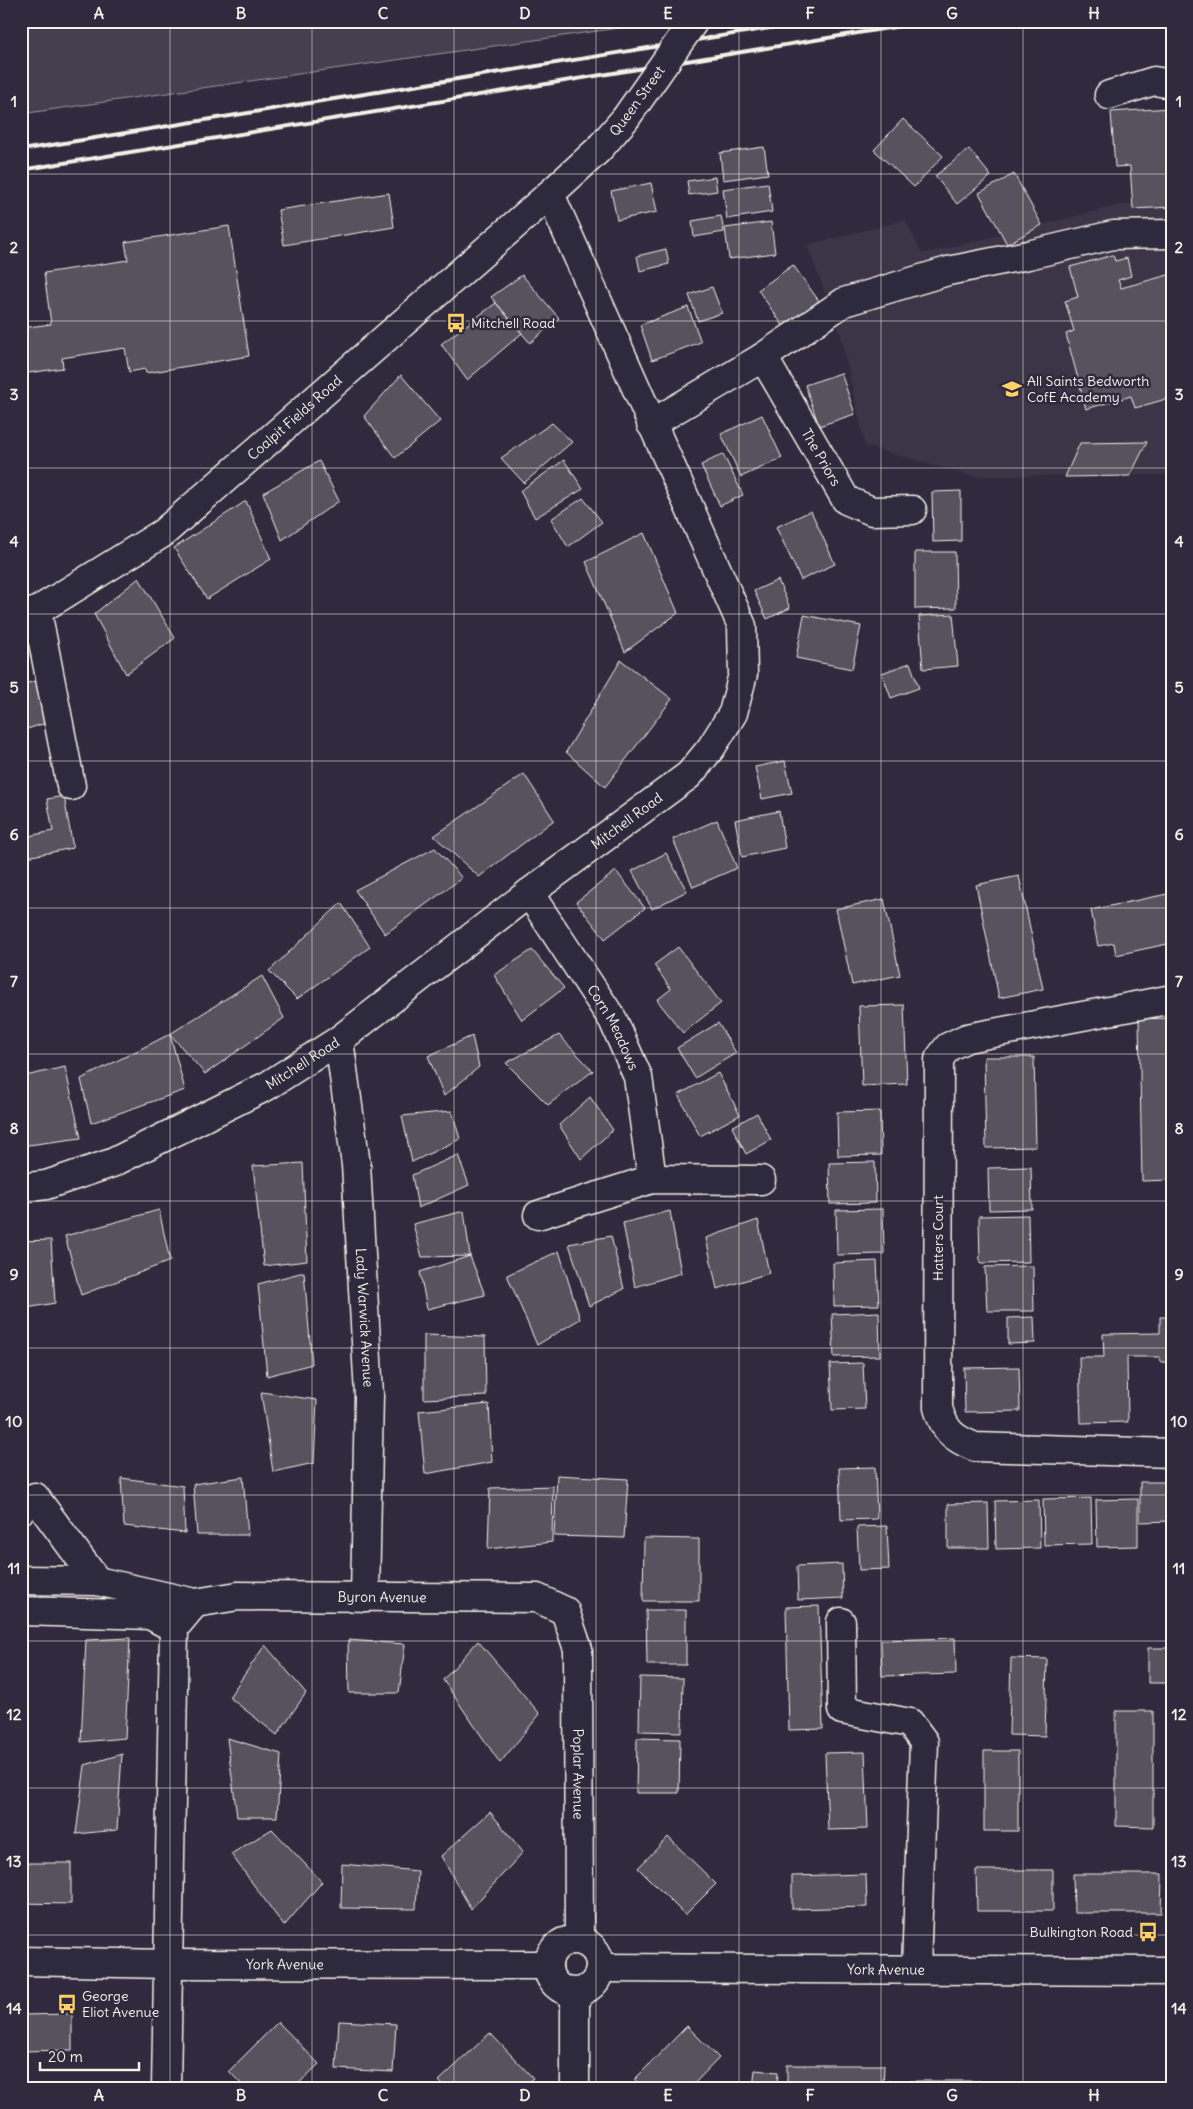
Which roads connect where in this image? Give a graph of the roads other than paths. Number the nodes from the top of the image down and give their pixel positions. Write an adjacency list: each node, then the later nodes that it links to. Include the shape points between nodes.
1 (694, 21): 4 (street, Queen Street, bridge, via 625,119 598,150)
2 (1172, 84): 3 (street, via 1154,81)
3 (1109, 94)
4 (550, 194): 7 (street, Mitchell Road); 9 (street, Coalpit Fields Road, via 162,533)
5 (1172, 234): 6 (street, via 1114,235 920,279 844,302)
6 (763, 357): 7 (street); 8 (street, The Priors, via 846,500 872,511)
7 (651, 424): 11 (street, Mitchell Road, via 742,626 743,674 734,713 689,775)
8 (912, 510)
9 (29, 613): 10 (street)
10 (71, 786)
11 (529, 893): 13 (street, Mitchell Road); 14 (street, Corn Meadows, via 613,1020 638,1077)
12 (1172, 999): 18 (street, Hatters Court, via 967,1038 948,1047 939,1060 938,1408 942,1424 955,1439 975,1447)
13 (338, 1040): 16 (street, Mitchell Road, via 267,1086 112,1163 46,1185); 22 (street, Lady Warwick Avenue, via 356,1165 369,1395)
14 (652, 1179): 15 (street); 17 (street)
15 (761, 1180)
16 (21, 1188)
17 (538, 1215)
18 (1172, 1452)
19 (21, 1510): 21 (street, via 35,1497)
20 (21, 1580): 21 (street)
21 (97, 1581): 23 (street)
22 (365, 1597): 23 (street, Byron Avenue, via 238,1596); 25 (street, Byron Avenue, via 538,1598)
23 (195, 1603): 27 (street)
24 (21, 1611): 27 (street, via 150,1615)
25 (565, 1611): 28 (street, Poplar Avenue, via 578,1649)
26 (841, 1622): 33 (street, via 842,1710 910,1723 924,1742)
27 (174, 1628): 30 (street)
28 (579, 1939): 31 (street, via 561,1942 552,1951); 32 (street, via 593,1946 600,1956)
29 (21, 1961): 30 (street, York Avenue)
30 (167, 1964): 31 (street, York Avenue); 36 (street)
31 (548, 1965): 35 (street, via 551,1979 556,1984)
32 (601, 1968): 33 (street, York Avenue); 35 (street, via 598,1979 590,1987)
33 (916, 1969): 34 (street, York Avenue)
34 (1172, 1971)
35 (575, 1992): 37 (street)
36 (166, 2088)
37 (575, 2088)

